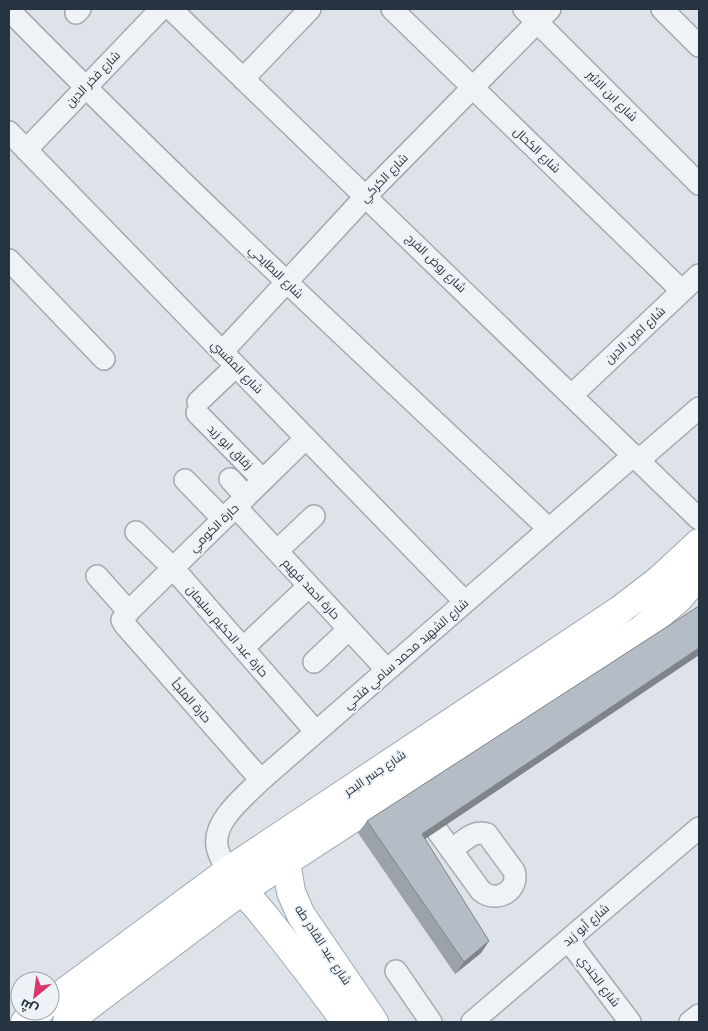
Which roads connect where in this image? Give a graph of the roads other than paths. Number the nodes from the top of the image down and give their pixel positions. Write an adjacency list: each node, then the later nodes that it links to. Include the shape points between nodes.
1 (161, 9): 11 (street, شارع فخر الدين)
2 (171, 9): 9 (street, شارع روض الفرج)
3 (310, 9): 9 (street)
4 (392, 9): 10 (street, شارع الكحال)
5 (662, 9): 8 (street)
6 (9, 10): 11 (street, شارع البطايحي)
7 (537, 13): 10 (street, شارع الكركي); 14 (street, شارع ابن الاثير)
8 (699, 46)
9 (243, 78): 15 (street, شارع روض الفرج)
10 (473, 87): 15 (street, شارع الكركي); 19 (street, شارع الكحال)
11 (85, 88): 13 (street, شارع فخر الدين); 18 (street, شارع البطايحي)
12 (9, 132): 13 (street, شارع المقسي)
13 (26, 150): 21 (street, شارع المقسي)
14 (699, 184)
15 (366, 196): 18 (street, شارع الكركي); 22 (street, شارع روض الفرج)
16 (9, 260): 20 (street)
17 (699, 275): 19 (street, شارع امين الدين)
18 (286, 282): 21 (street, شارع الكركي); 33 (street, شارع البطايحي)
19 (682, 291): 22 (street, شارع امين الدين)
20 (104, 359)
21 (229, 359): 23 (street, شارع الكركي); 25 (street, شارع المقسي)
22 (572, 395): 26 (street, شارع روض الفرج)
23 (198, 407): 29 (street, زقاق ابو زيد)
24 (699, 408): 26 (street, شارع الشهيد محمد سامي فتحي)
25 (306, 438): 29 (street, حارة الكومي); 41 (street, شارع المقسي)
26 (636, 458): 32 (street, شارع روض الفرج); 33 (street, شارع الشهيد محمد سامي فتحي)
27 (230, 479): 30 (street)
28 (185, 480): 30 (street)
29 (263, 480): 30 (street, حارة الكومي)
30 (235, 508): 36 (street, حارة احمد فهيم); 37 (street, حارة الكومي)
31 (314, 516): 36 (street)
32 (699, 519)
33 (549, 529): 41 (street, شارع الشهيد محمد سامي فتحي)
34 (136, 532): 37 (street, حارة عبد الحكيم سليمان)
35 (699, 543): 53 (main road, شارع جسر البحر, via 620,610)
36 (276, 551): 40 (street, حارة احمد فهيم)
37 (173, 568): 42 (street, حارة الكومي); 44 (street, حارة عبد الحكيم سليمان)
38 (97, 576): 42 (street, حارة الملجأ)
39 (699, 576): 49 (main road, شارع جسر البحر, via 678,599 641,630)
40 (309, 586): 43 (street, حارة احمد فهيم); 44 (street)
41 (465, 602): 46 (street, شارع الشهيد محمد سامي فتحي)
42 (126, 616): 48 (street, حارة الملجأ, via 124,625)
43 (349, 629): 45 (street); 46 (street, حارة احمد فهيم)
44 (243, 648): 47 (street, حارة عبد الحكيم سليمان)
45 (314, 662)
46 (387, 670): 47 (street, شارع الشهيد محمد سامي فتحي)
47 (316, 732): 48 (street, شارع الشهيد محمد سامي فتحي)
48 (260, 780): 53 (street, شارع الشهيد محمد سامي فتحي, via 218,828 218,853)
49 (404, 784): 51 (street); 52 (main road, شارع جسر البحر)
50 (699, 828): 56 (street, شارع أبو زيد)
51 (451, 850)
52 (286, 861): 53 (main road, شارع جسر البحر); 54 (main road, شارع عبد القادر طه)
53 (235, 881): 55 (main road, شارع عبد القادر طه); 58 (main road, شارع جسر البحر); 60 (main road, شارع جسر البحر)
54 (291, 892): 55 (main road, via 273,896); 62 (main road, شارع عبد القادر طه, via 301,915)
55 (263, 913): 61 (main road, شارع عبد القادر طه)
56 (568, 940): 64 (street, شارع أبو زيد); 65 (street, شارع الجندي)
57 (396, 971): 63 (street)
58 (60, 996)
59 (699, 1016): 66 (street)
60 (67, 1022)
61 (346, 1022)
62 (374, 1022)
63 (431, 1022)
64 (472, 1022)
65 (630, 1022)
66 (690, 1022)

